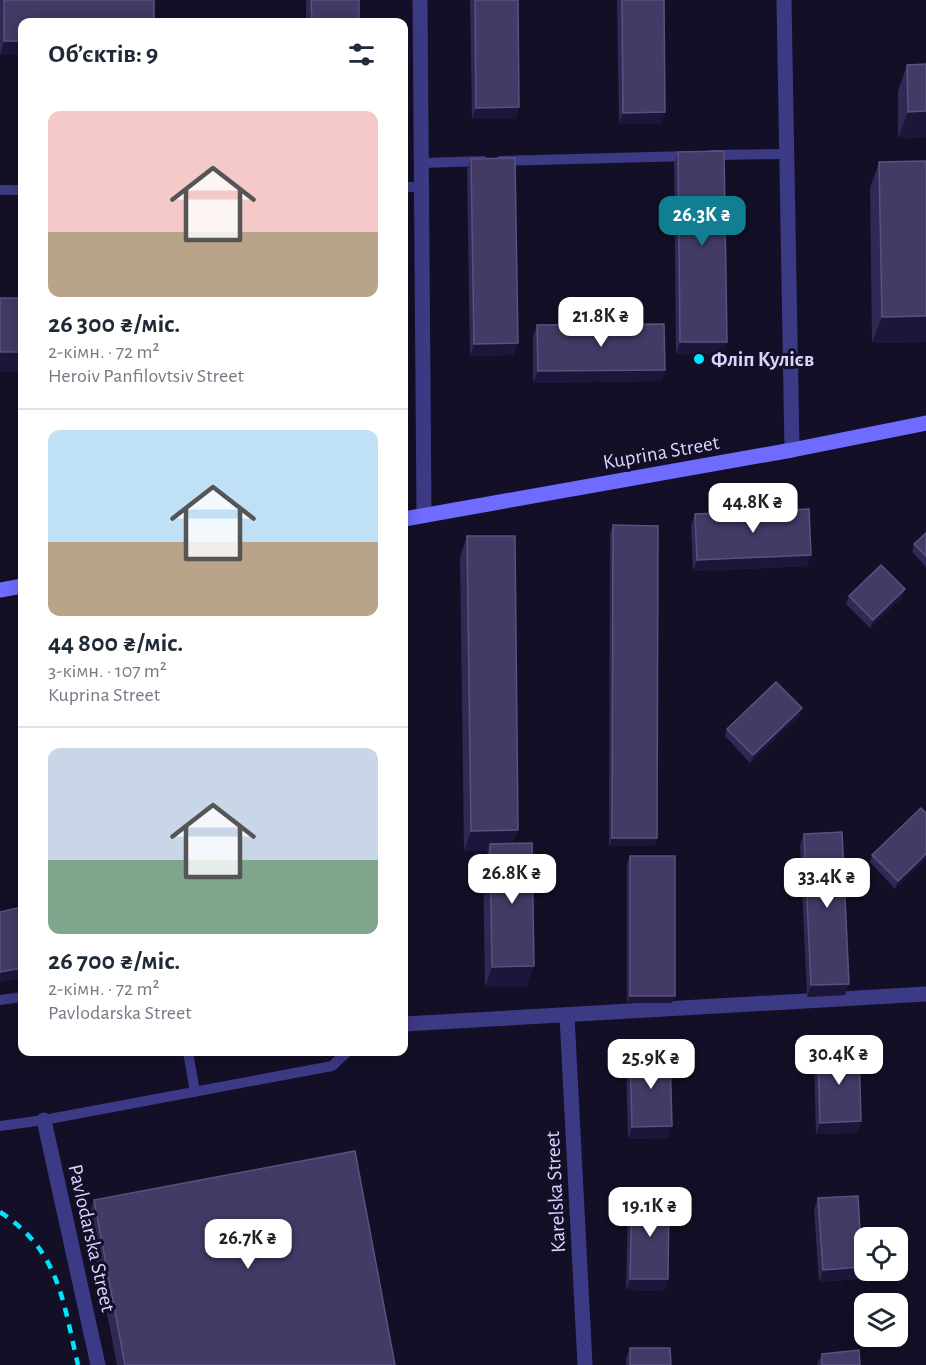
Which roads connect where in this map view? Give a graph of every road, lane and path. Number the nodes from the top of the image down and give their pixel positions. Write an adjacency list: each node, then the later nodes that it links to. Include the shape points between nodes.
1 (420, 0): 4 (street)
2 (784, 0): 3 (street)
3 (786, 154): 4 (lane); 10 (street)
4 (422, 163): 6 (street)
5 (408, 187): 6 (lane)
6 (422, 187): 11 (street)
7 (0, 190): 8 (lane)
8 (18, 190)
9 (926, 423): 10 (main road, Kuprina Street)
10 (792, 450): 11 (main road, Kuprina Street)
11 (424, 515): 12 (main road, Kuprina Street)
12 (408, 518)
13 (18, 587): 14 (main road)
14 (0, 590)
15 (926, 993): 18 (street)
16 (18, 998): 17 (lane)
17 (0, 1000)
18 (567, 1016): 19 (street); 26 (street, Karelska Street)
19 (408, 1024)
20 (189, 1056): 22 (lane)
21 (342, 1056): 22 (lane, via 332,1066)
22 (195, 1092): 23 (lane)
23 (44, 1120): 24 (lane); 25 (street, Pavlodarska Street)
24 (0, 1126)
25 (98, 1365)
26 (585, 1365)

